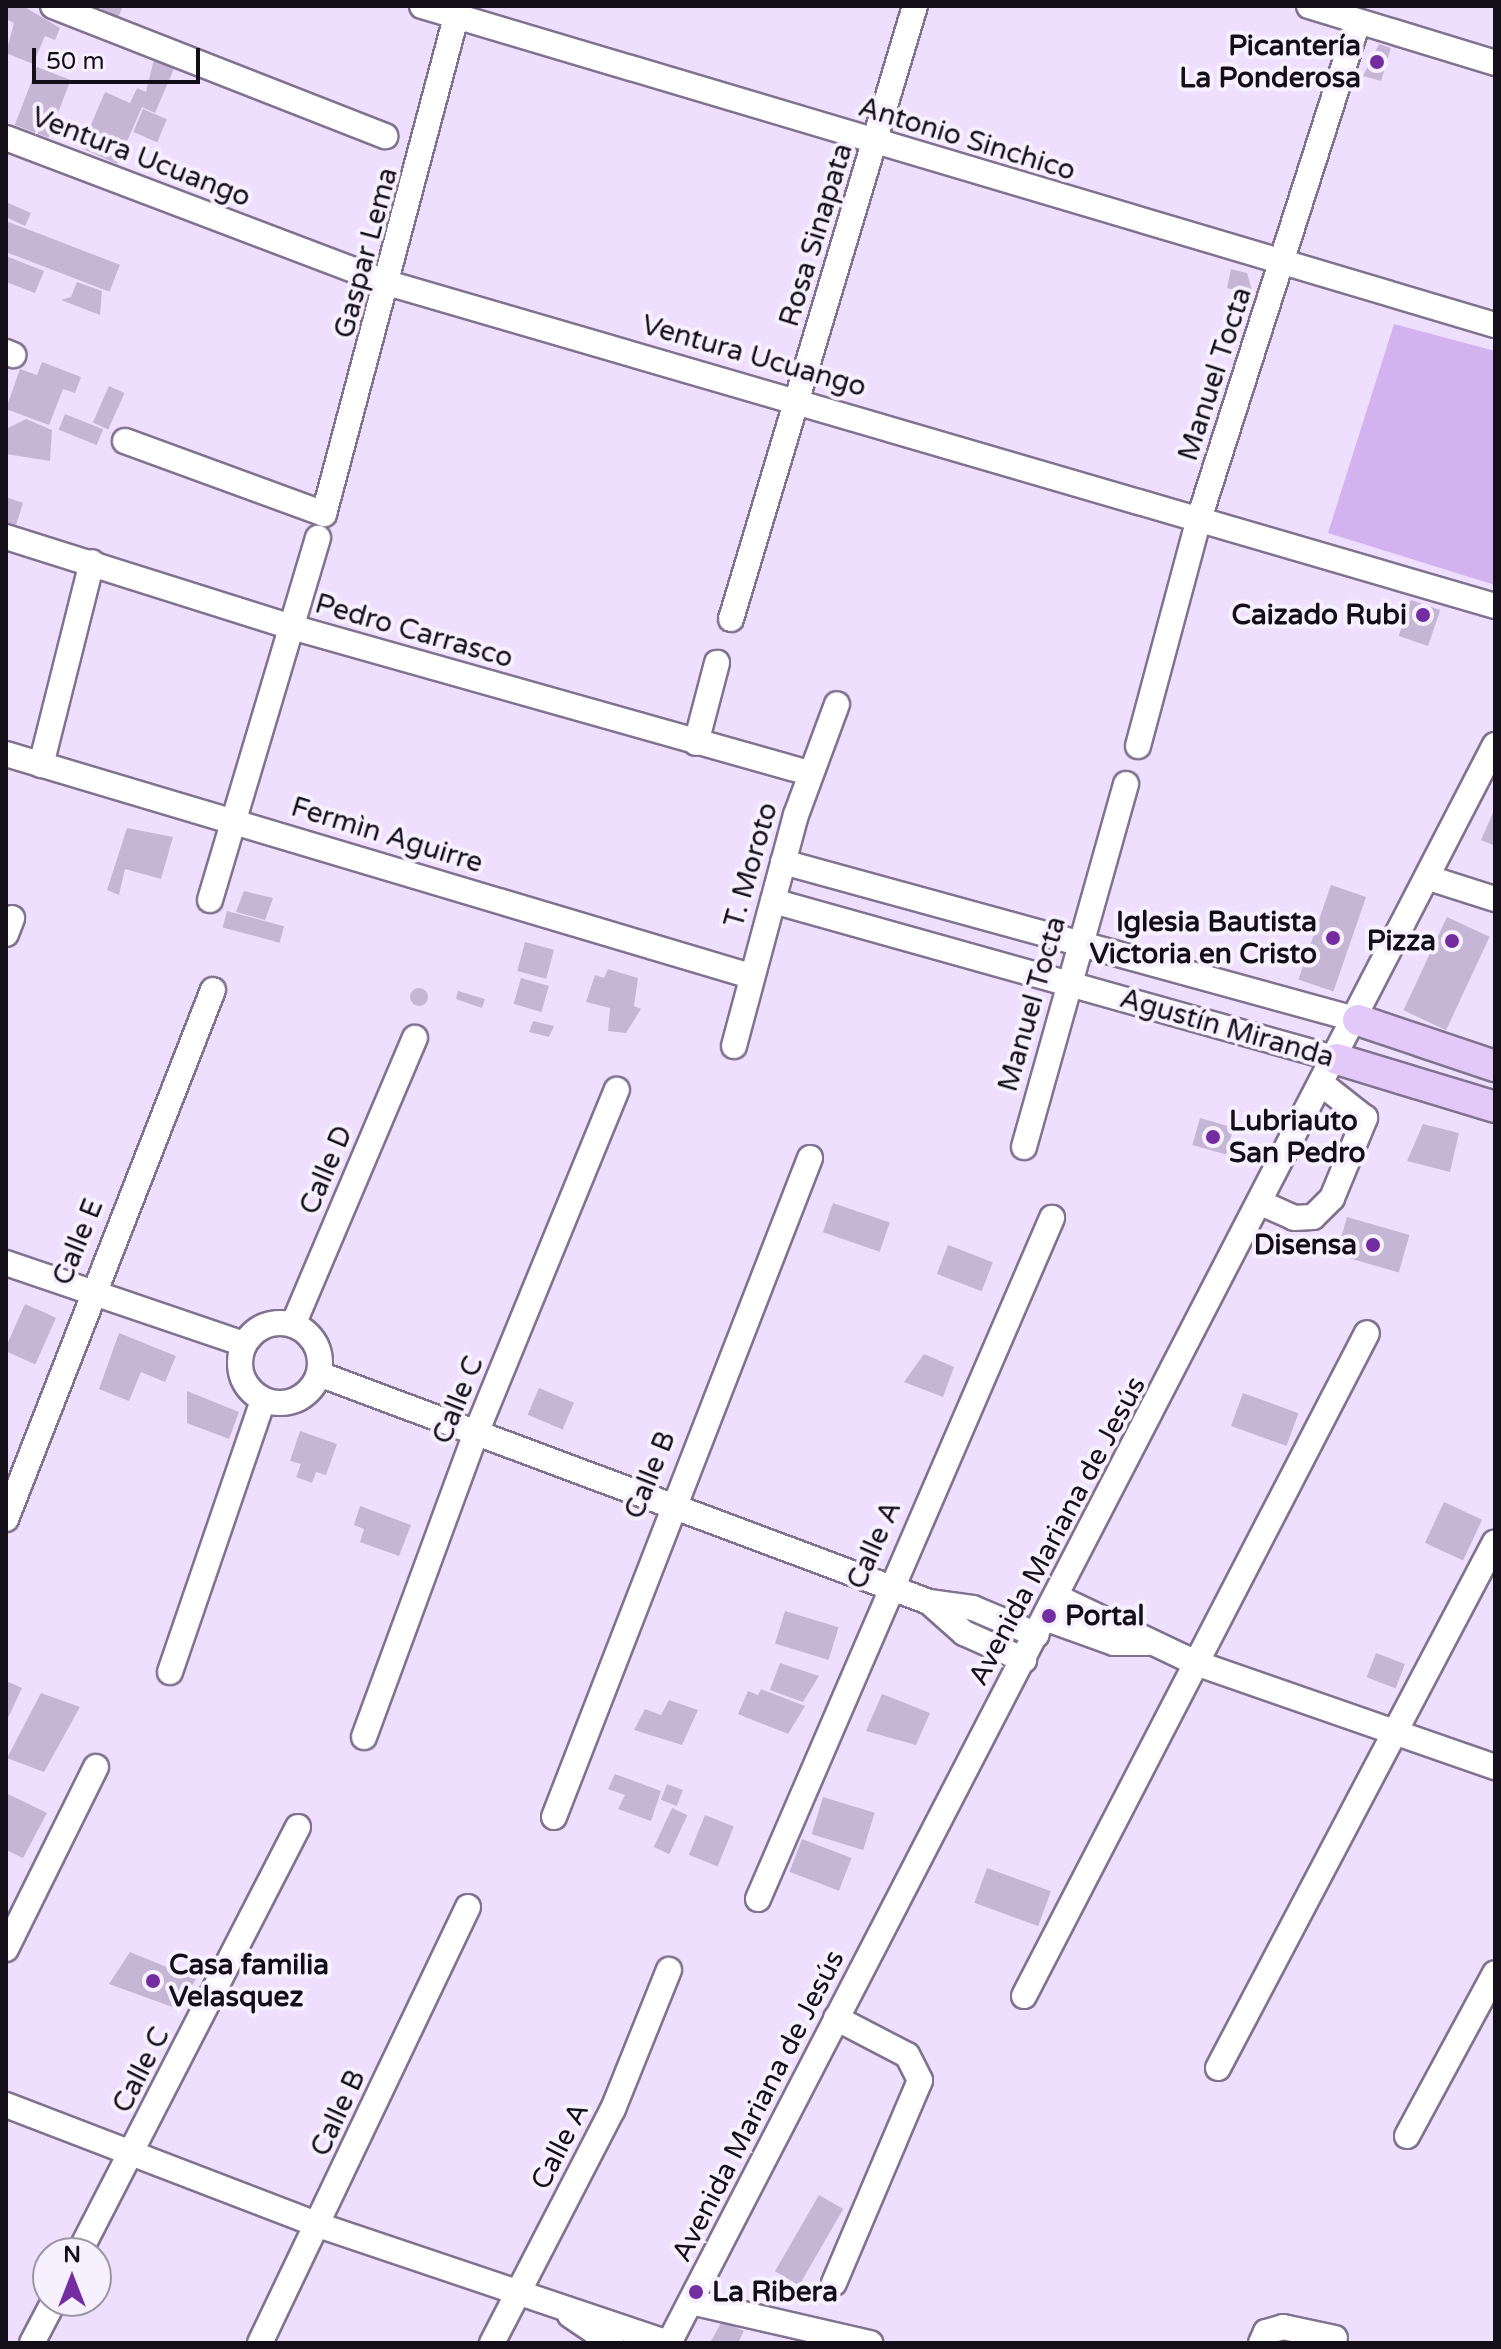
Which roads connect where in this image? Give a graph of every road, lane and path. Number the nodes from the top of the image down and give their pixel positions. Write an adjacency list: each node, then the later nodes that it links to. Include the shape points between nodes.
1 (53, 6): 8 (street)
2 (422, 6): 5 (street, Antonio Sinchico)
3 (915, 6): 10 (street, Rosa Sinapata)
4 (1309, 6): 6 (street)
5 (458, 12): 10 (street, Antonio Sinchico); 12 (street, Gaspar Lema)
6 (1358, 22): 7 (street); 11 (street, Manuel Tocta)
7 (1495, 63)
8 (385, 136)
9 (6, 138): 12 (street, Ventura Ucuango)
10 (876, 143): 11 (street, Antonio Sinchico); 14 (street, Rosa Sinapata)
11 (1282, 266): 13 (street, Antonio Sinchico); 16 (street, Manuel Tocta)
12 (391, 284): 14 (street, Ventura Ucuango); 17 (street, Gaspar Lema)
13 (1495, 325)
14 (798, 399): 16 (street, Ventura Ucuango); 21 (street, Rosa Sinapata)
15 (125, 441): 17 (street)
16 (1198, 522): 20 (street, Ventura Ucuango); 27 (street, Manuel Tocta)
17 (321, 526): 22 (street, Gaspar Lema)
18 (6, 537): 19 (street, Pedro Carrasco)
19 (92, 562): 22 (street, Pedro Carrasco); 29 (street)
20 (1495, 606)
21 (731, 619)
22 (295, 628): 25 (street, Pedro Carrasco); 32 (street, Gaspar Lema)
23 (717, 663): 25 (street)
24 (837, 704): 30 (street, T. Moroto)
25 (696, 743): 30 (street, Pedro Carrasco)
26 (1495, 745): 34 (street, Avenida Mariana de Jesús)
27 (1138, 746)
28 (6, 754): 29 (street, Fermìn Aguirre)
29 (41, 765): 32 (street, Fermìn Aguirre)
30 (809, 773): 33 (street, T. Moroto)
31 (1126, 784): 38 (street, Manuel Tocta)
32 (236, 819): 36 (street, Gaspar Lema); 39 (street, Fermìn Aguirre)
33 (783, 862): 37 (street, T. Moroto); 38 (street, Agustín Miranda)
34 (1429, 878): 35 (street); 42 (street, Avenida Mariana de Jesús)
35 (1495, 899)
36 (210, 900)
37 (773, 901): 39 (street, T. Moroto); 40 (street, Agustín Miranda)
38 (1079, 945): 40 (street, Manuel Tocta); 42 (street, Agustín Miranda)
39 (750, 976): 44 (street, T. Moroto)
40 (1069, 983): 46 (street, Agustín Miranda); 49 (street, Manuel Tocta)
41 (213, 990): 54 (street, Calle E)
42 (1358, 1020): 45 (main road, Agustín Miranda); 46 (street, Avenida Mariana de Jesús)
43 (415, 1038): 55 (street, Calle D)
44 (734, 1046)
45 (1495, 1066)
46 (1330, 1072): 48 (main road, Agustín Miranda); 51 (street, Avenida Mariana de Jesús); 51 (street, via 1365,1118 1332,1198 1313,1217 1294,1218)
47 (617, 1090): 60 (street, Calle C)
48 (1495, 1107)
49 (1024, 1147)
50 (810, 1158): 61 (street, Calle B)
51 (1261, 1203): 66 (street, Avenida Mariana de Jesús)
52 (1052, 1218): 64 (street, Calle A)
53 (6, 1263): 54 (street)
54 (90, 1293): 57 (street); 62 (street, Calle E)
55 (293, 1325): 57 (street, via 260,1328); 58 (street, via 313,1339)
56 (1367, 1333): 68 (street)
57 (244, 1344): 59 (street, via 244,1383)
58 (319, 1374): 59 (street, via 297,1400); 60 (street)
59 (263, 1400): 69 (street)
60 (476, 1433): 61 (street); 71 (street, Calle C)
61 (669, 1506): 64 (street); 74 (street, Calle B)
62 (6, 1519)
63 (1495, 1542): 70 (street)
64 (888, 1585): 65 (street); 76 (street, Calle A)
65 (929, 1602): 66 (street); 67 (street, via 964,1633)
66 (1047, 1617): 67 (street, Avenida Mariana de Jesús); 68 (street, via 1117,1633)
67 (1024, 1660): 82 (street, Avenida Mariana de Jesús)
68 (1196, 1663): 70 (street); 81 (street)
69 (170, 1672)
70 (1392, 1734): 73 (street); 83 (street)
71 (364, 1737)
72 (96, 1767): 78 (street)
73 (1495, 1767)
74 (554, 1817)
75 (298, 1827): 86 (street, Calle C)
76 (758, 1899)
77 (468, 1907): 87 (street, Calle B)
78 (6, 1949)
79 (669, 1970): 90 (street, Calle A, via 644,2043)
80 (1495, 1973): 85 (street)
81 (1024, 1996)
82 (836, 2018): 89 (street, via 907,2055 920,2080); 91 (street, Avenida Mariana de Jesús)
83 (1218, 2068)
84 (6, 2105): 86 (street)
85 (1407, 2136)
86 (134, 2149): 87 (street); 88 (street, Calle C)
87 (318, 2225): 90 (street); 96 (street, Calle B)
88 (87, 2237)
89 (834, 2283)
90 (517, 2296): 92 (street); 97 (street, Calle A)
91 (691, 2302): 99 (street, Avenida Mariana de Jesús); 100 (street)
92 (570, 2315): 98 (street); 99 (street, via 597,2317)
93 (46, 2317): 95 (street)
94 (1335, 2338): 101 (street, via 1283,2327 1266,2332)
95 (32, 2343)
96 (260, 2343)
97 (492, 2343)
98 (611, 2343)
99 (669, 2343)
100 (870, 2343)
101 (1261, 2343)

